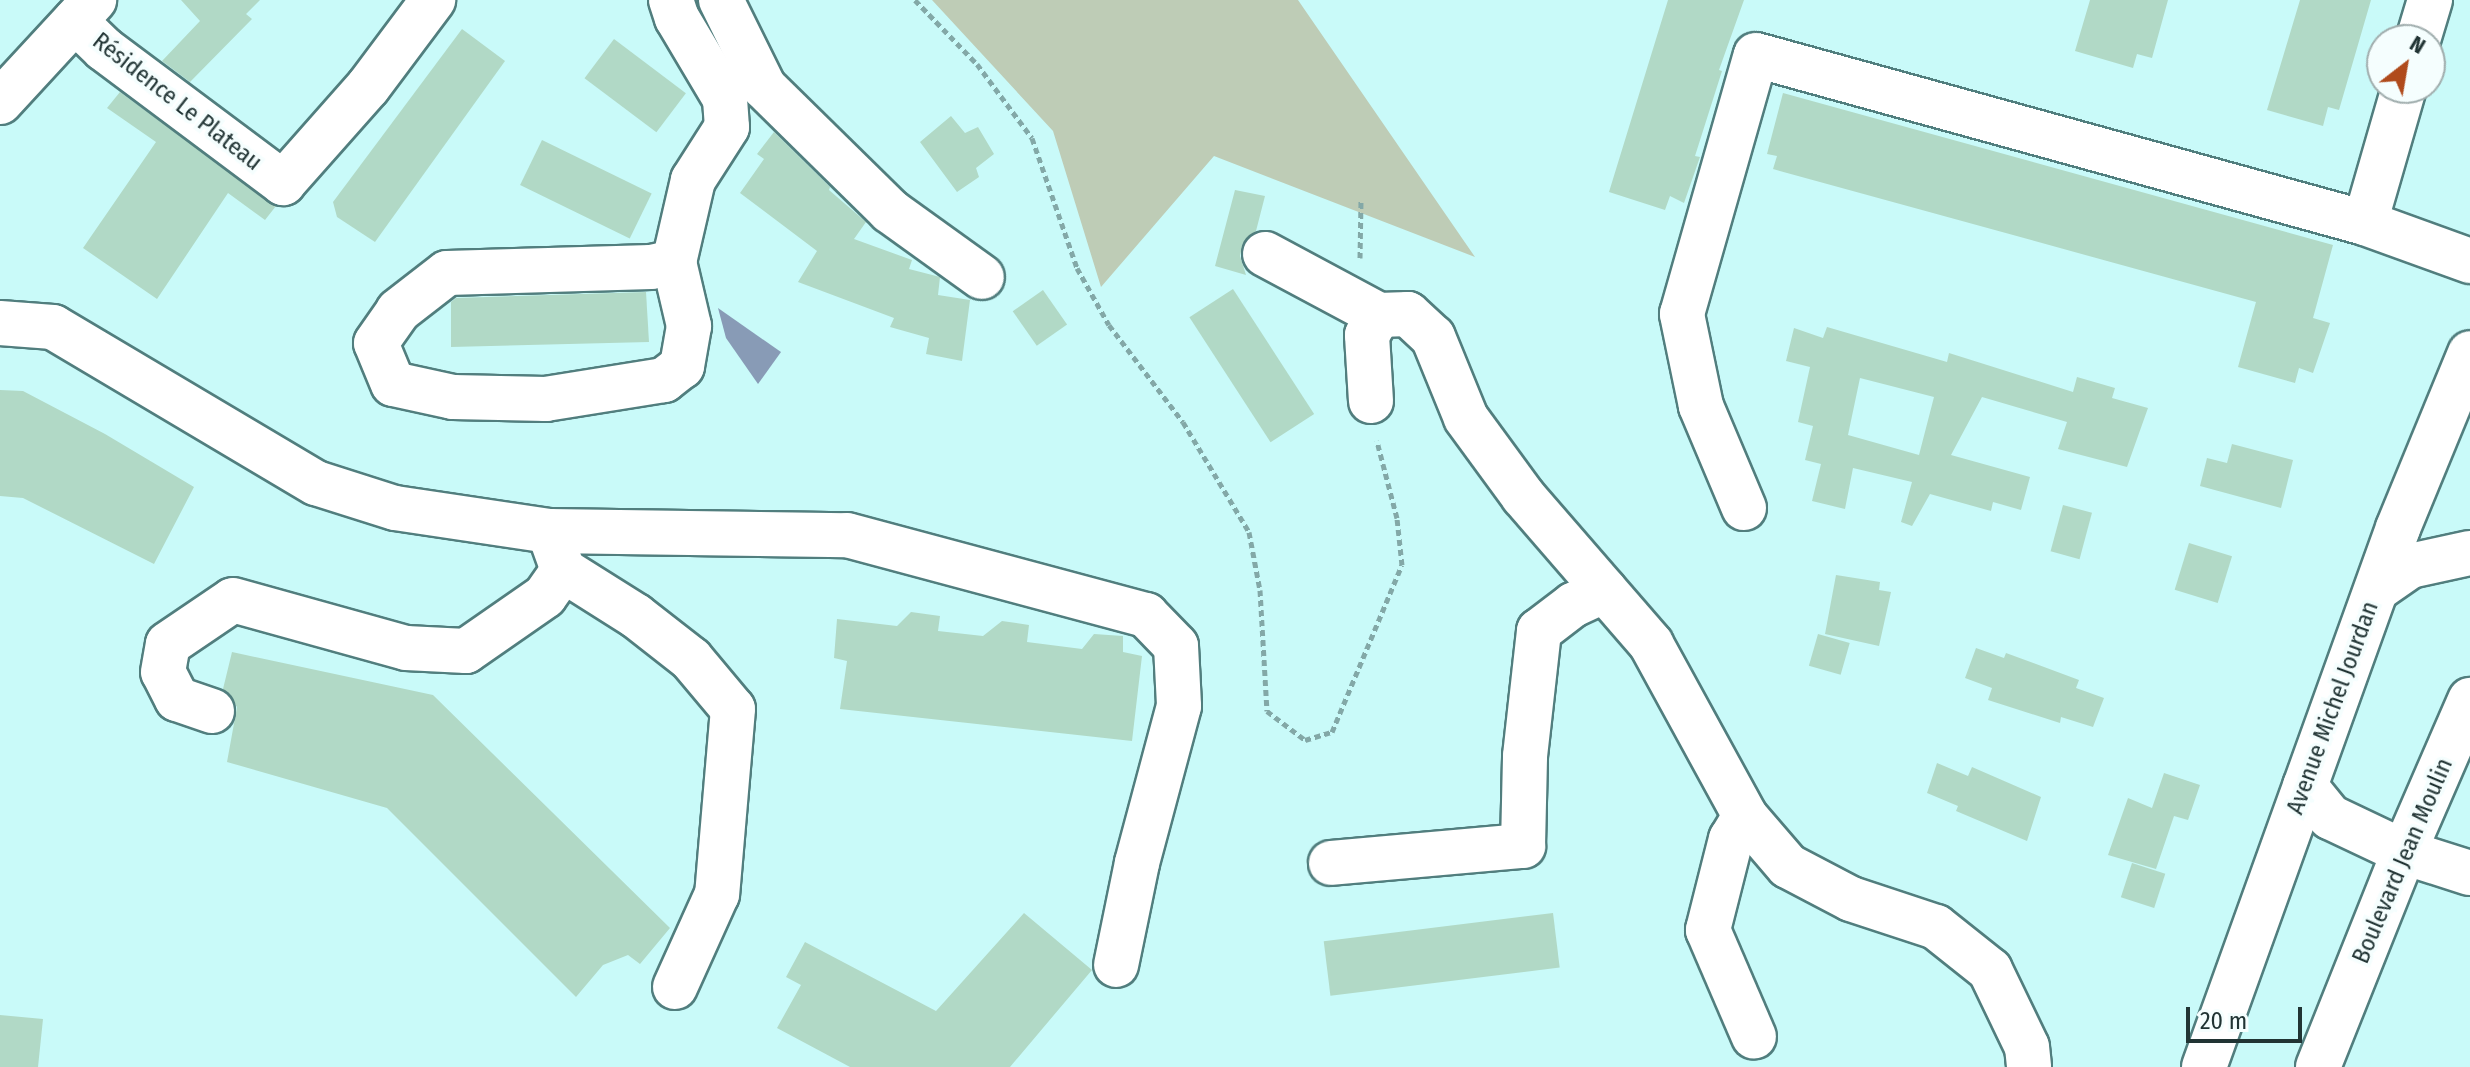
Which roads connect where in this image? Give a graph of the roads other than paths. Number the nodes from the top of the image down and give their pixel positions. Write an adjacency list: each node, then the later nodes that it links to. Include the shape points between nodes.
1 (433, 0): 5 (street, Résidence Le Plateau, via 368,87 283,183 104,49)
2 (671, 0): 12 (street, via 725,99 727,127 693,180)
3 (721, 0): 13 (street, via 764,87 890,211)
4 (2430, 0): 6 (street)
5 (84, 10): 7 (street)
6 (2423, 24)
7 (0, 102)
8 (2399, 104): 9 (street)
9 (2365, 223): 11 (street); 18 (street, via 1756,55 1682,314 1701,406)
10 (1265, 254): 14 (street)
11 (2470, 261)
12 (674, 262): 12 (street, via 447,273 398,311 376,343 393,384 453,397 546,399 664,380 682,366 689,326)
13 (982, 277)
14 (1369, 309): 17 (street); 22 (street, via 1408,314 1433,337 1466,418 1523,496)
15 (0, 323): 19 (street, via 53,327 316,483)
16 (2470, 353): 21 (street, Avenue Michel Jourdan)
17 (1371, 401)
18 (1744, 508)
19 (556, 550): 24 (street, via 545,596 466,651 406,648 233,600 168,644 163,672 177,699); 30 (street, via 847,535 1146,615 1176,646 1179,706); 31 (street, via 691,659 733,709 717,894)
20 (2470, 553): 21 (street, via 2410,566)
21 (2377, 589): 25 (street, Avenue Michel Jourdan)
22 (1605, 590): 26 (street, via 1651,644); 28 (street, via 1573,605 1539,631 1525,756 1523,846)
23 (2470, 700): 27 (street, Boulevard Jean Moulin)
24 (212, 711)
25 (2305, 786): 27 (street, via 2330,817); 34 (street, Avenue Michel Jourdan)
26 (1745, 816): 32 (street, via 1731,839 1708,930); 33 (street, via 1788,866 1851,899 1936,927 1990,970 2027,1047)
27 (2404, 852): 29 (street); 35 (street, Boulevard Jean Moulin)
28 (1331, 863)
29 (2470, 873)
30 (1116, 965)
31 (675, 987)
32 (1754, 1037)
33 (2029, 1067)
34 (2204, 1067)
35 (2318, 1067)

